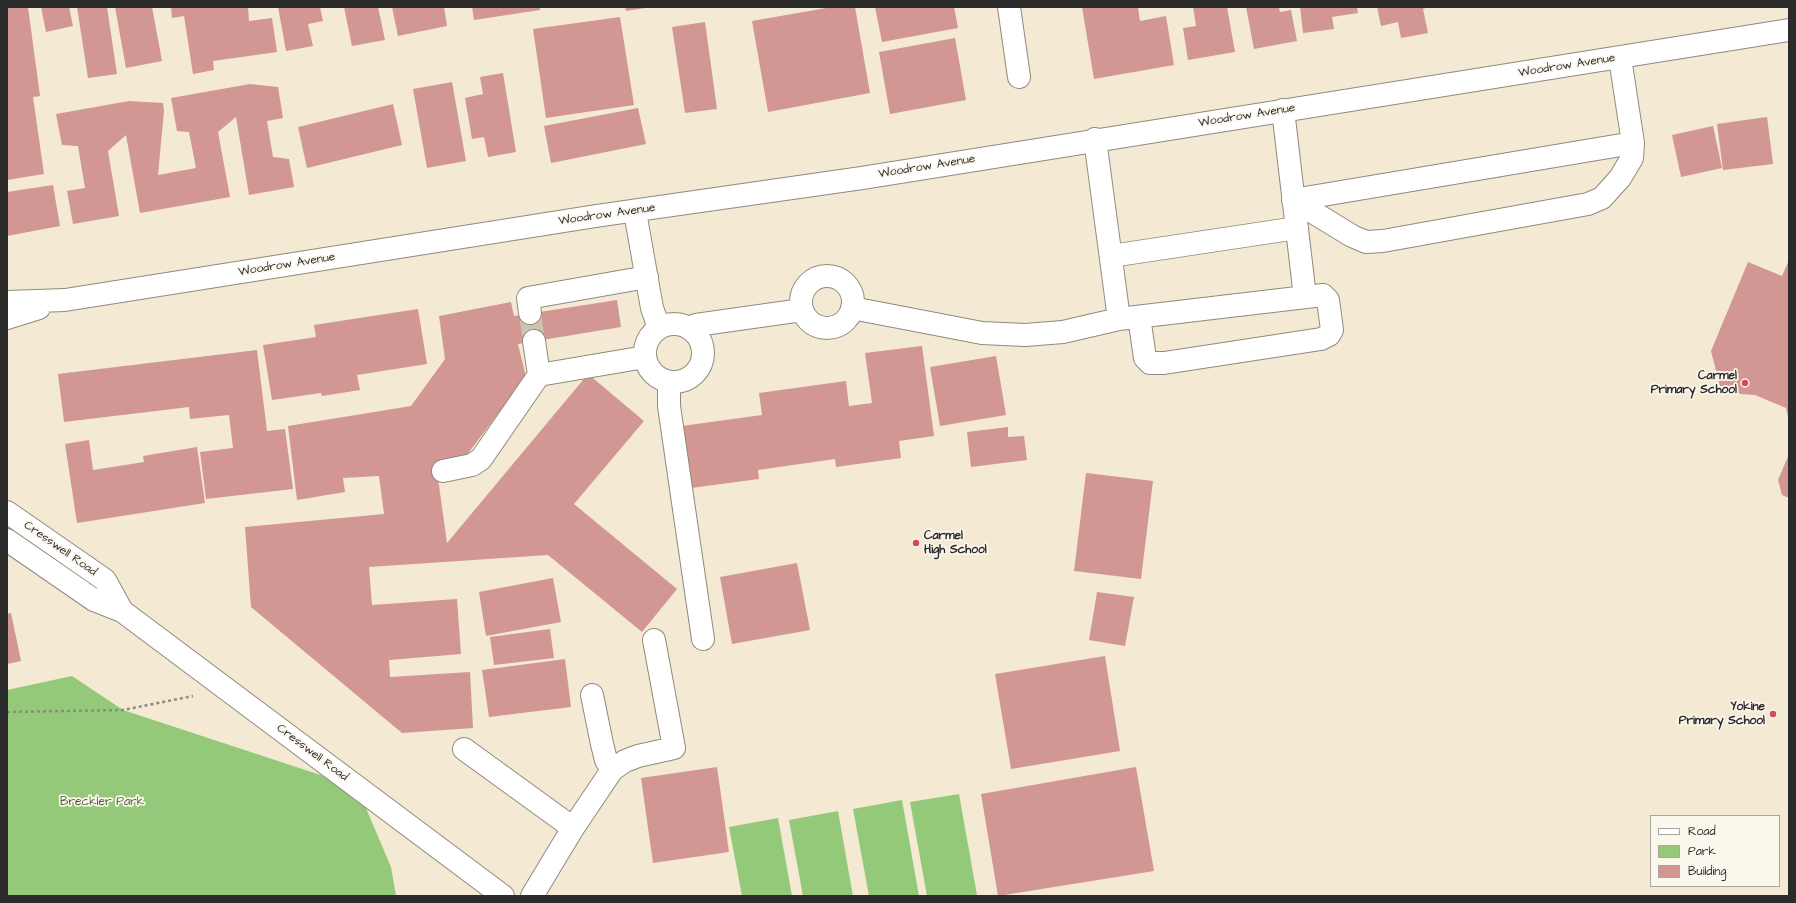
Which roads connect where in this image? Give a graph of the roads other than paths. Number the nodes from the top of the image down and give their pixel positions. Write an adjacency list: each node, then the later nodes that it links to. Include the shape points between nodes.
1 (1009, 7): 4 (main road)
2 (1789, 30): 3 (main road, Woodrow Avenue)
3 (1620, 58): 5 (main road, Woodrow Avenue); 7 (main road)
4 (1019, 77)
5 (1283, 110): 6 (main road, Woodrow Avenue); 8 (main road)
6 (1095, 139): 9 (main road, Woodrow Avenue); 11 (main road)
7 (1633, 143): 8 (main road); 8 (main road, via 1632,158 1620,178 1602,198 1588,204 1383,241 1366,242 1352,236)
8 (1293, 200): 10 (main road)
9 (635, 212): 12 (main road); 14 (main road, Woodrow Avenue)
10 (1297, 228): 11 (main road); 13 (main road)
11 (1111, 256): 20 (main road)
12 (647, 277): 18 (main road, via 528,298); 21 (main road, via 652,308)
13 (1305, 297): 20 (main road); 20 (main road, via 1323,294 1328,300 1332,330 1329,335 1321,339 1164,363 1150,363 1145,358)
14 (65, 300): 15 (main road, Woodrow Avenue); 19 (main road, Woodrow Avenue)
15 (7, 302)
16 (852, 308): 17 (main road, via 847,318 839,325 828,328 817,326 808,320); 17 (main road, via 853,298 849,289 834,277 825,276 816,278 803,292); 20 (main road, via 982,333 1024,335 1063,332)
17 (802, 310): 22 (main road, via 696,324)
18 (530, 313)
19 (7, 318)
20 (1129, 318)
21 (659, 328): 22 (main road, via 669,324); 24 (main road, via 646,345)
22 (690, 328): 26 (main road, via 698,335 702,345 703,357 699,368 691,377)
23 (534, 341): 25 (main road)
24 (645, 357): 25 (main road); 26 (main road, via 658,377)
25 (539, 375): 27 (main road, via 481,459 472,465)
26 (669, 382): 31 (main road, via 669,406)
27 (443, 471)
28 (7, 512): 30 (main road, Cresswell Road, via 105,580)
29 (7, 540): 30 (main road, Cresswell Road, via 94,600)
30 (122, 611): 37 (main road, Cresswell Road)
31 (703, 639)
32 (654, 640): 35 (main road, via 674,748 638,756)
33 (592, 695): 35 (main road, via 606,760)
34 (464, 749): 36 (main road)
35 (612, 770): 36 (main road)
36 (573, 828): 38 (main road)
37 (503, 896)
38 (532, 896)

